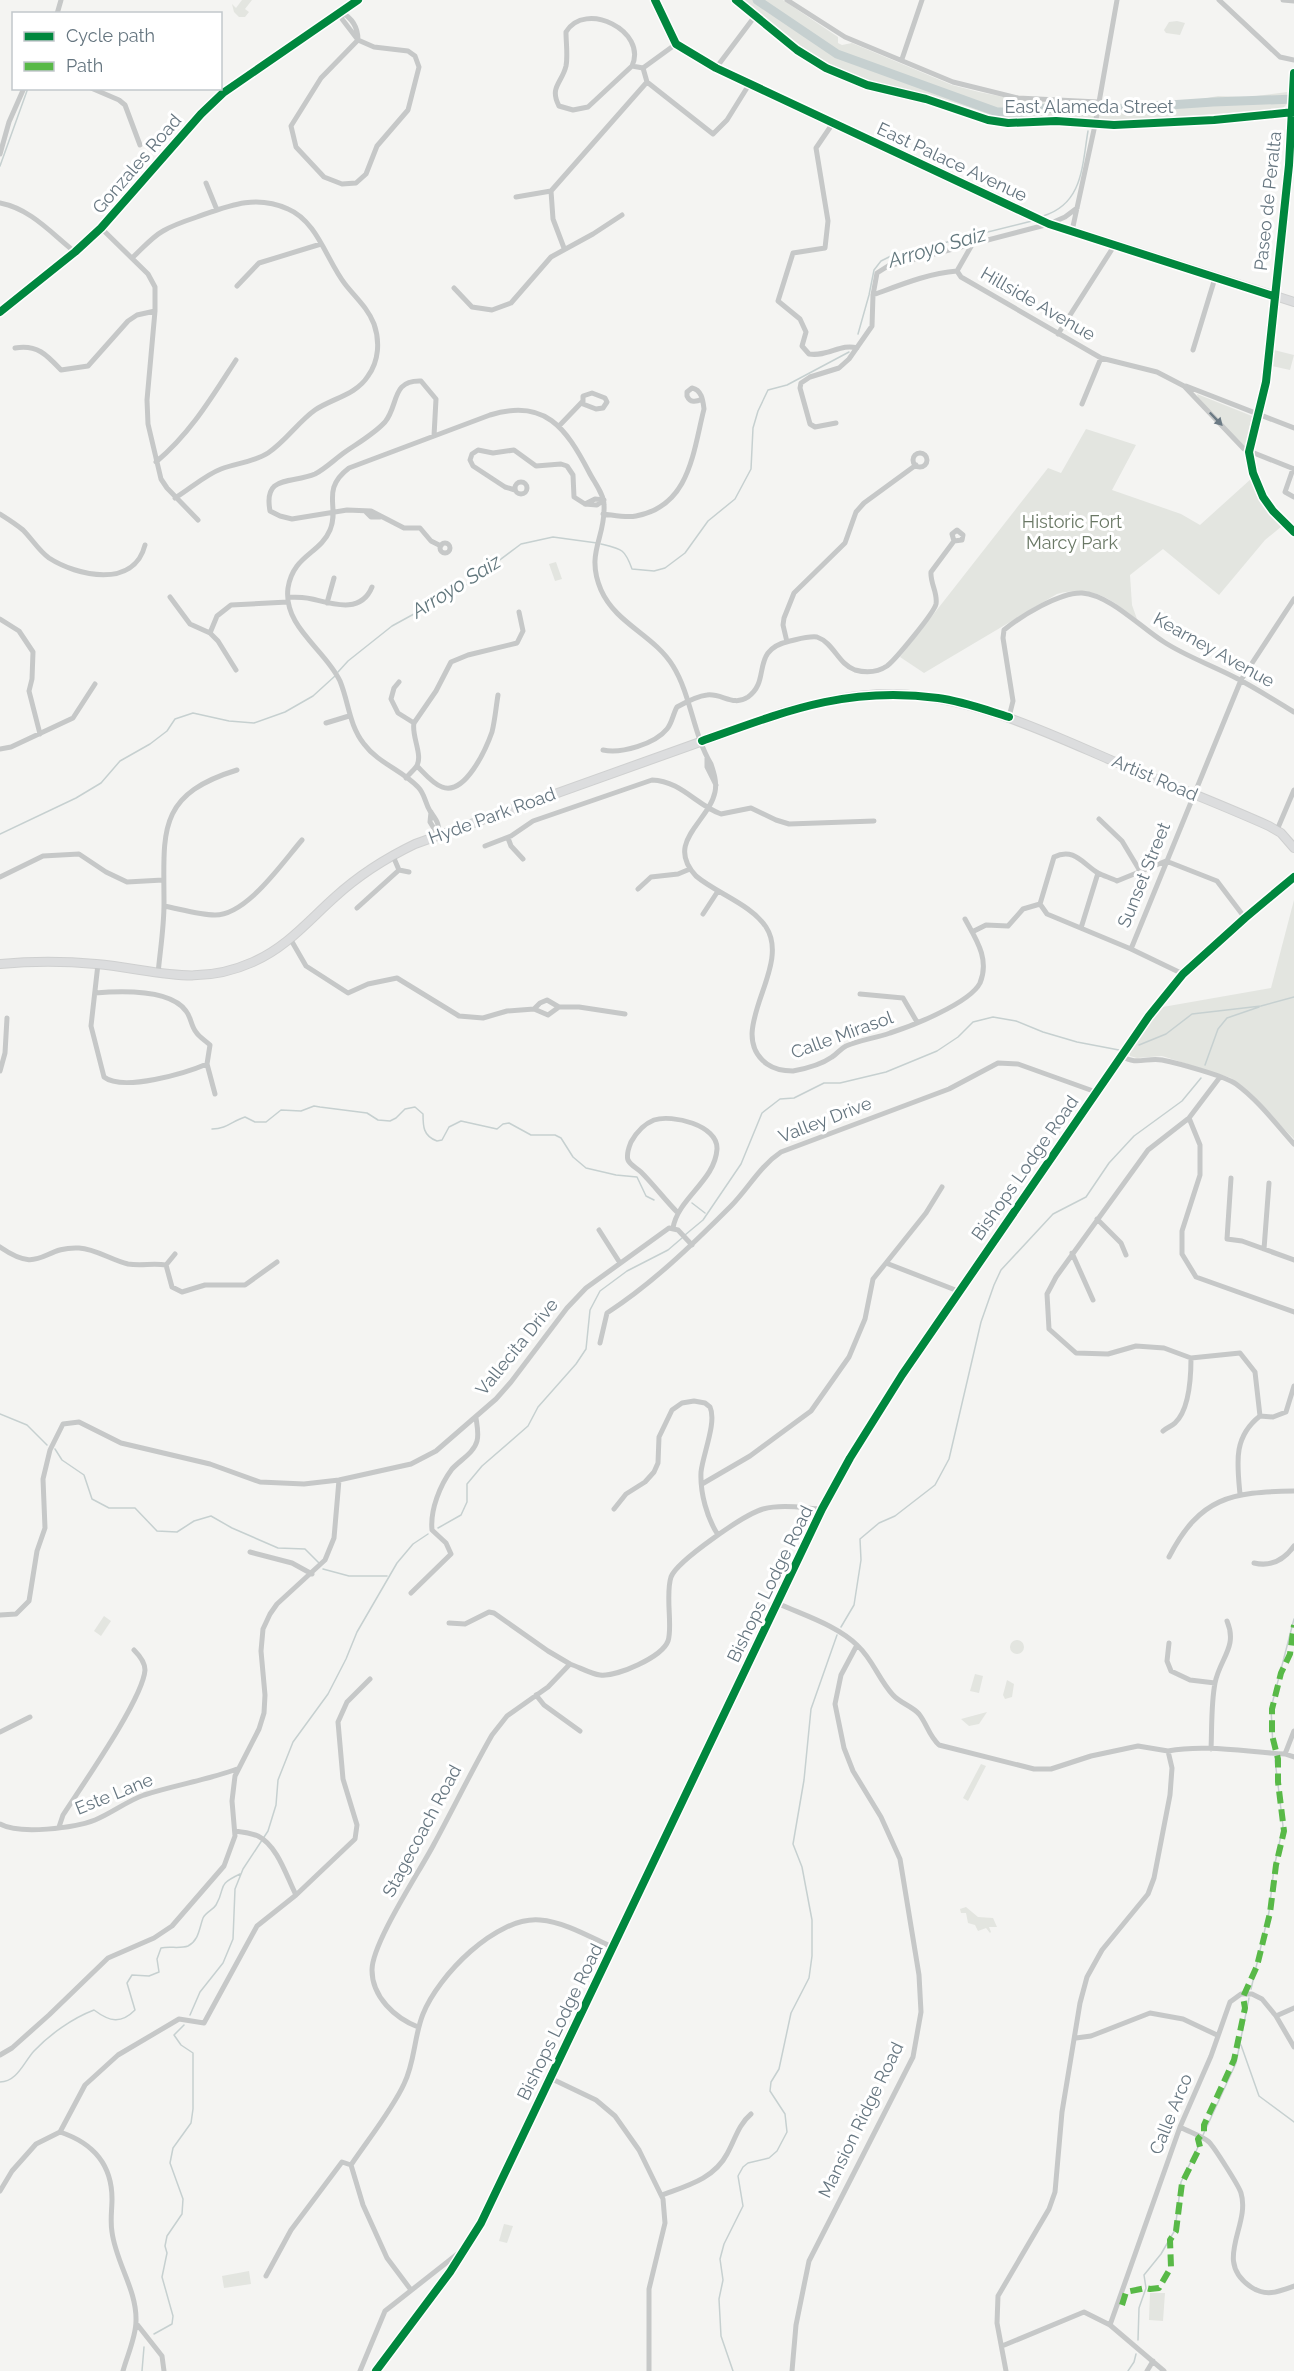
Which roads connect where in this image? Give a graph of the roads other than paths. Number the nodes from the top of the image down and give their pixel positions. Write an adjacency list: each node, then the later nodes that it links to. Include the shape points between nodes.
1 (358, 0): 10 (street, Gonzales Road)
2 (655, 0): 13 (street)
3 (736, 0): 11 (street, East Alameda Street)
4 (787, 0): 14 (street, East Alameda Street, via 845,37)
5 (922, 0): 14 (street)
6 (1117, 0): 26 (street)
7 (1219, 0): 15 (street, via 1280,57)
8 (1283, 0): 9 (street)
9 (1294, 1)
10 (341, 12): 12 (street, via 349,16); 24 (street, Gonzales Road)
11 (755, 16): 18 (street); 28 (street, East Alameda Street, via 812,60 867,85 926,99 994,122)
12 (358, 40): 12 (street, via 408,51 415,56 417,81 408,110 377,146 366,174 356,183 342,184 324,177 296,147 291,126 321,78)
13 (676, 44): 17 (street); 18 (street, East Palace Avenue)
14 (902, 59): 26 (street, East Alameda Street, via 953,82 1012,97)
15 (1294, 60)
16 (632, 66): 16 (street, via 588,107 573,110 559,106 554,97 566,67 566,32 585,17 597,17 622,28 632,40); 17 (street)
17 (643, 68): 20 (street)
18 (716, 68): 21 (street, East Palace Avenue)
19 (1294, 73): 25 (street, Paseo de Peralta)
20 (647, 82): 21 (street, via 712,134 727,120); 33 (street)
21 (750, 83): 29 (street, East Palace Avenue)
22 (23, 90): 31 (street)
23 (96, 90): 30 (street, via 125,105)
24 (221, 91): 40 (street, Gonzales Road)
25 (1293, 93): 27 (street, Paseo de Peralta)
26 (1098, 104): 28 (street)
27 (1293, 110): 28 (street, East Alameda Street, via 1164,123); 53 (street, Paseo de Peralta)
28 (1095, 122): 36 (street)
29 (833, 123): 39 (street, East Palace Avenue); 59 (street, via 816,148 828,221 825,248 794,253 778,301 800,319 806,332 802,346 809,354 819,356 849,346)
30 (140, 145)
31 (0, 154)
32 (206, 183): 37 (street)
33 (551, 191): 34 (street); 45 (street, via 553,219)
34 (516, 197)
35 (0, 203): 46 (street, via 42,223)
36 (1078, 207): 39 (street); 41 (street)
37 (217, 210): 43 (street, via 251,201 276,204 303,219); 47 (street, via 165,230)
38 (622, 215): 45 (street)
39 (1048, 224): 41 (street, East Palace Avenue); 42 (street)
40 (101, 228): 46 (street, Gonzales Road); 47 (street)
41 (1072, 231): 44 (street, East Palace Avenue)
42 (973, 243): 48 (street); 52 (street, via 888,266 877,273)
43 (321, 244): 50 (street, via 259,263); 78 (street, via 374,324 377,355 369,375 354,390 315,410 269,453 219,470)
44 (1114, 246): 49 (street, East Palace Avenue); 57 (street)
45 (564, 248): 51 (street, via 551,257 511,303 492,310 472,307)
46 (75, 252): 56 (street, Gonzales Road)
47 (132, 258): 55 (street, via 153,280)
48 (957, 272): 52 (street, Hillside Avenue, via 912,281); 57 (street, Hillside Avenue)
49 (1215, 278): 53 (street, East Palace Avenue); 60 (street)
50 (237, 286)
51 (454, 288)
52 (873, 295): 59 (street, via 872,326)
53 (1273, 296): 54 (street, East Palace Avenue); 67 (street, Paseo de Peralta, via 1266,382)
54 (1294, 302)
55 (155, 311): 58 (street, via 128,321 88,366 61,370 38,349); 73 (street, via 146,408)
56 (0, 312)
57 (1058, 334): 61 (street, Hillside Avenue)
58 (15, 348)
59 (857, 348): 68 (street, via 839,368 801,382 810,424 815,427)
60 (1193, 350)
61 (1101, 358): 63 (street, Hillside Avenue, via 1157,372); 66 (street)
62 (236, 360): 73 (street, via 183,438)
63 (1184, 386): 67 (street); 72 (street, Hillside Avenue, one-way to 72)
64 (702, 399): 81 (street, via 704,410 686,479 674,495 656,509 635,516)
65 (582, 402): 69 (street)
66 (1082, 404)
67 (1259, 415): 70 (street); 72 (street, Paseo de Peralta)
68 (836, 423)
69 (559, 426): 71 (street, via 540,415 512,411); 79 (street, via 574,443)
70 (1294, 428)
71 (434, 436): 80 (street, via 349,468 334,486); 80 (street, via 436,399 420,381 410,380 399,389 389,417 380,427 315,474 277,483 271,489 270,511 280,516 292,519)
72 (1249, 452): 75 (street); 84 (street, Paseo de Peralta, via 1263,497)
73 (156, 462): 78 (street, via 161,478)
74 (916, 465): 97 (street, via 864,503 856,512 845,543 794,593 783,625)
75 (1294, 469): 77 (street, via 1284,492)
76 (515, 490): 79 (street, via 474,467 472,454 478,450 514,450 536,466 564,465 573,475 574,497 585,504)
77 (1294, 497)
78 (175, 498): 83 (street)
79 (604, 500): 81 (street)
80 (332, 512): 87 (street, via 366,512 404,528 420,528); 91 (street, via 328,533 294,570)
81 (603, 513): 103 (street, via 595,550 597,579 608,603 620,617 669,660)
82 (0, 514): 86 (street, via 24,530 46,556 84,573 125,572 138,561)
83 (198, 520)
84 (1294, 532)
85 (954, 541): 97 (street, via 931,572 934,609 885,667 868,672 853,669 818,637)
86 (145, 545)
87 (441, 546)
88 (334, 578): 93 (street)
89 (372, 587): 93 (street, via 365,597 353,603)
90 (170, 597): 96 (street, via 190,624)
91 (288, 599): 93 (street, via 305,597); 96 (street, via 231,605 219,613); 105 (street, via 295,621 338,678)
92 (1294, 599): 99 (street, Sunset Street)
93 (327, 603)
94 (519, 612): 108 (street, via 523,631 517,643 451,662)
95 (0, 619): 109 (street, via 19,631 33,652 29,691)
96 (210, 633): 98 (street)
97 (787, 642): 103 (street, via 769,650 755,689 747,697 730,701 709,694)
98 (236, 670)
99 (1241, 680): 104 (street, Kearney Avenue); 106 (street, Kearney Avenue, via 1166,644 1091,594 1065,595 1004,630 1012,701); 117 (street, Sunset Street)
100 (399, 682): 108 (street, via 391,699 398,713)
101 (95, 684): 109 (street, via 73,718)
102 (498, 694): 113 (street, via 490,736 463,784 441,787)
103 (688, 702): 110 (street); 112 (street, via 676,708 669,727 658,737 618,751)
104 (1294, 712)
105 (349, 716): 107 (street); 115 (street, via 366,747)
106 (1009, 717): 110 (street, Hyde Park Road, via 940,698 855,696 784,712); 117 (street, Artist Road)
107 (326, 723)
108 (414, 723): 113 (street)
109 (40, 734): 111 (street)
110 (702, 741): 118 (street, via 707,767 716,785); 122 (street, Hyde Park Road)
111 (0, 749)
112 (603, 750)
113 (417, 766): 115 (street)
114 (237, 770): 137 (street, via 211,778 178,805 163,847)
115 (406, 778): 122 (street, via 421,791 438,822)
116 (1294, 790): 121 (street)
117 (1194, 795): 121 (street, Artist Road); 129 (street, Sunset Street)
118 (709, 807): 120 (street, via 724,814 751,808 789,824); 123 (street, via 673,784 648,781 533,821); 130 (street, via 687,842)
119 (1100, 819): 132 (street, via 1122,842)
120 (874, 821)
121 (1277, 830): 126 (street, Artist Road)
122 (438, 835): 127 (street, Hyde Park Road)
123 (508, 838): 125 (street); 128 (street)
124 (302, 840): 141 (street, via 233,912 215,915)
125 (485, 846)
126 (1294, 848)
127 (393, 856): 131 (street); 148 (street, Hyde Park Road, via 342,891)
128 (523, 859)
129 (1166, 861): 132 (street); 144 (street, via 1217,882); 149 (street, Sunset Street)
130 (690, 869): 138 (street, via 651,877); 139 (street, Calle Mirasol)
131 (399, 870): 133 (street); 142 (street)
132 (1140, 871): 134 (street, via 1117,881)
133 (409, 872)
134 (1098, 873): 140 (street, via 1072,853 1054,857); 146 (street)
135 (0, 877): 137 (street, via 43,856 79,854 128,882)
136 (1294, 878): 144 (street, Bishops Lodge Road)
137 (163, 880): 141 (street)
138 (638, 889)
139 (718, 891): 143 (street); 160 (street, Calle Mirasol, via 759,919 771,936 771,963 752,1033 755,1050 769,1065 796,1070 829,1059 845,1046)
140 (1040, 904): 146 (street, via 1047,914); 147 (street, via 1023,909 1008,926 986,925)
141 (164, 906): 152 (street)
142 (357, 908)
143 (703, 915)
144 (1245, 918): 153 (street, Bishops Lodge Road)
145 (965, 919): 147 (street, Calle Mirasol)
146 (1081, 928): 149 (street)
147 (972, 932): 160 (street, Calle Mirasol, via 984,960 977,987 964,1000)
148 (291, 940): 152 (street, Hyde Park Road, via 235,969 187,977); 157 (street, via 306,966 348,993 397,978 459,1016 483,1018)
149 (1131, 949): 153 (street)
150 (0, 964): 151 (street, Hyde Park Road)
151 (98, 964): 152 (street, Hyde Park Road); 154 (street)
152 (158, 974)
153 (1183, 974): 161 (street, Bishops Lodge Road)
154 (95, 993): 162 (street, via 128,992 168,998 180,1004 196,1032 210,1046); 162 (street, via 91,1030 106,1080 124,1084 182,1074)
155 (860, 994): 160 (street, via 903,998)
156 (559, 1007): 157 (street, via 548,1015); 157 (street, via 547,1000); 158 (street)
157 (534, 1009)
158 (625, 1014)
159 (7, 1018): 163 (street)
160 (917, 1022)
161 (1122, 1056): 164 (street, via 1137,1062 1162,1060); 165 (street, Bishops Lodge Road)
162 (207, 1064): 166 (street)
163 (0, 1071)
164 (1220, 1077): 167 (street); 168 (street, via 1236,1084)
165 (1096, 1092): 176 (street, Valley Drive, via 1014,1063 994,1065 949,1089 781,1152); 187 (street, Bishops Lodge Road)
166 (215, 1094)
167 (1189, 1118): 173 (street, via 1148,1150); 189 (street, via 1200,1145 1200,1175 1182,1231 1182,1254 1196,1276)
168 (1294, 1144)
169 (1231, 1178): 178 (street, via 1227,1239)
170 (1269, 1183): 178 (street)
171 (942, 1186): 185 (street)
172 (678, 1213): 172 (street, via 708,1172 717,1143 712,1133 701,1126 659,1119 640,1130 627,1157); 174 (street)
173 (1098, 1219): 179 (street); 181 (street, via 1121,1243)
174 (673, 1228): 176 (street); 184 (street, Vallecita Drive)
175 (599, 1230): 184 (street)
176 (692, 1245): 190 (street, Valley Drive, via 643,1289 607,1312)
177 (0, 1247): 186 (street, via 25,1260 76,1248 127,1264)
178 (1264, 1249): 182 (street)
179 (1072, 1253): 188 (street); 191 (street, via 1047,1294 1050,1329 1076,1353 1108,1354 1136,1346 1164,1348)
180 (175, 1254): 186 (street)
181 (1126, 1255)
182 (1294, 1260)
183 (277, 1262): 186 (street, via 246,1285 205,1285 185,1292 172,1287)
184 (620, 1263): 194 (street, Vallecita Drive, via 575,1299 512,1382)
185 (886, 1263): 187 (street); 197 (street, via 873,1279 865,1319 849,1357 811,1411 750,1456)
186 (166, 1265)
187 (958, 1291): 201 (street, Bishops Lodge Road, via 874,1416)
188 (1093, 1300)
189 (1294, 1311)
190 (600, 1343)
191 (1191, 1358): 193 (street, via 1240,1353 1255,1372); 195 (street, via 1186,1402 1176,1422)
192 (1294, 1386): 193 (street, via 1286,1412)
193 (1260, 1416): 199 (street, via 1247,1426 1240,1443)
194 (476, 1418): 196 (street, Vallecita Drive, via 436,1451 411,1464); 208 (street, via 475,1446 452,1469 430,1518 432,1530 451,1554)
195 (1163, 1431)
196 (339, 1480): 207 (street, via 334,1538 325,1560); 210 (street, Vallecita Drive, via 304,1484 260,1482 210,1464 121,1443 79,1422 63,1424 50,1450 43,1479 45,1528 29,1601 16,1614)
197 (702, 1484): 200 (street, via 712,1412 705,1403 690,1401 678,1405 667,1417 659,1437 654,1472); 202 (street, via 709,1518)
198 (1294, 1491): 199 (street)
199 (1240, 1494): 205 (street, via 1209,1507 1194,1519)
200 (614, 1509)
201 (822, 1509): 202 (street, via 761,1510); 209 (street, Bishops Lodge Road)
202 (718, 1535): 216 (street, via 671,1575 669,1640 661,1651 617,1673 600,1676)
203 (1294, 1546): 206 (street, via 1286,1558 1265,1565)
204 (250, 1552): 207 (street, via 287,1561)
205 (1169, 1557)
206 (1254, 1563)
207 (312, 1574): 228 (street, via 277,1604 264,1624 264,1713)
208 (411, 1593)
209 (777, 1603): 214 (street, via 836,1630); 233 (street, Bishops Lodge Road)
210 (0, 1615)
211 (1227, 1621): 218 (street, via 1231,1643)
212 (449, 1623): 216 (street, via 465,1624 494,1613)
213 (1169, 1642): 218 (street, via 1167,1661 1171,1671 1190,1680)
214 (857, 1645): 225 (street, via 891,1694 917,1712 939,1745 1034,1769 1051,1769 1138,1746); 261 (street, Mansion Ridge Road, via 841,1675 835,1704 853,1771 881,1817 900,1859 919,1975 921,2012 913,2057 809,2261 796,2325)
215 (134, 1650): 230 (street, via 145,1667 142,1682)
216 (570, 1664): 219 (street, Stagecoach Road)
217 (370, 1679): 232 (street, via 347,1702 338,1722 343,1779 357,1834)
218 (1215, 1683): 224 (street)
219 (536, 1695): 221 (street); 236 (street, Stagecoach Road, via 507,1716 492,1734 375,1954 372,1971 377,1990 394,2013)
220 (30, 1717): 223 (street)
221 (580, 1731)
222 (1294, 1731): 226 (street)
223 (0, 1732)
224 (1211, 1749): 225 (street); 226 (street)
225 (1168, 1751): 238 (street, via 1172,1768 1170,1795 1154,1878 1148,1894 1102,1950 1087,1977)
226 (1285, 1754): 227 (street)
227 (1294, 1757)
228 (237, 1769): 230 (street, Este Lane, via 142,1796 89,1822); 231 (street, via 232,1801)
229 (0, 1824): 230 (street, Este Lane, via 15,1829)
230 (59, 1827)
231 (235, 1831): 232 (street, via 259,1836 266,1842); 240 (street, via 225,1866 178,1920 154,1938 108,1959 49,2016)
232 (296, 1895): 244 (street, via 257,1926 204,2023 178,2019 118,2055 85,2085)
233 (612, 1947): 236 (street, via 548,1921 513,1925 454,1966 432,1995); 241 (street, Bishops Lodge Road)
234 (1294, 2008): 235 (street)
235 (1276, 2016): 237 (street, Calle Arco, via 1262,1999 1241,1994 1230,2002); 239 (street, Calle Arco)
236 (418, 2026): 245 (street, via 405,2084)
237 (1217, 2035): 238 (street, via 1184,2019 1150,2013); 243 (street, Calle Arco)
238 (1076, 2038): 254 (street, via 1062,2112 1055,2192 998,2296 997,2323)
239 (1294, 2047)
240 (0, 2055)
241 (550, 2078): 247 (street, via 596,2100 615,2116 633,2139); 248 (street, Bishops Lodge Road)
242 (751, 2114): 247 (street, via 715,2170)
243 (1180, 2127): 250 (street, via 1209,2142 1241,2192 1243,2209 1232,2254 1236,2271 1259,2293 1275,2293); 253 (street, Calle Arco)
244 (60, 2132): 246 (street, via 36,2144); 252 (street, via 94,2150 108,2169 112,2232 131,2290)
245 (351, 2165): 249 (street, via 342,2162 323,2186 291,2230); 251 (street, via 363,2205 387,2258)
246 (0, 2191)
247 (662, 2194): 260 (street, via 665,2223 648,2297)
248 (467, 2247): 251 (street); 259 (street, Bishops Lodge Road)
249 (266, 2276)
250 (1294, 2286)
251 (411, 2290): 258 (street, via 385,2311)
252 (136, 2324): 256 (street); 257 (street, via 162,2356)
253 (1110, 2325): 254 (street, via 1084,2312); 255 (street)
254 (1002, 2346): 262 (street)
255 (1153, 2361): 263 (street); 264 (street)
256 (123, 2371)
257 (164, 2371)
258 (360, 2371)
259 (376, 2371)
260 (649, 2371)
261 (792, 2371)
262 (1006, 2371)
263 (1147, 2371)
264 (1164, 2371)

